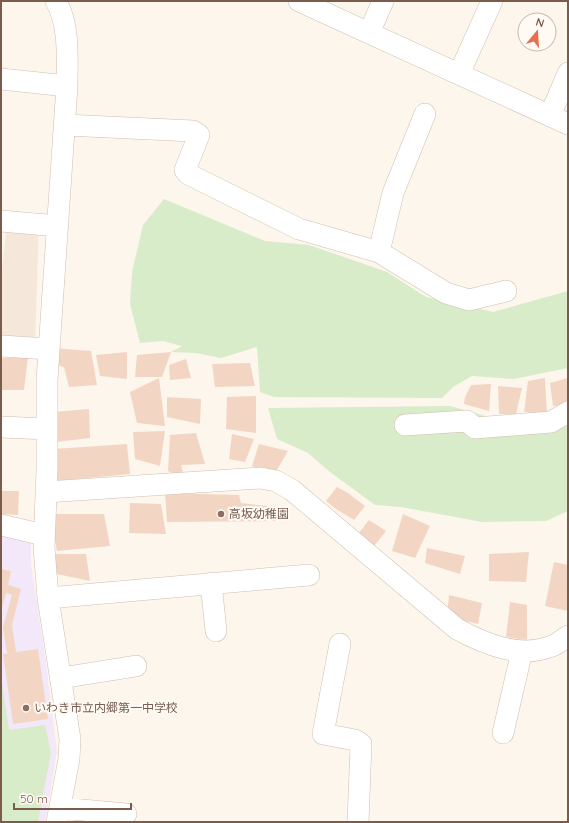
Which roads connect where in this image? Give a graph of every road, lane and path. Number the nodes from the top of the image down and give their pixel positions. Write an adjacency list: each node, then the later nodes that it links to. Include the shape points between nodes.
1 (56, 1): 9 (street, via 65,25)
2 (299, 1): 5 (street)
3 (383, 1): 5 (street)
4 (492, 1): 7 (street)
5 (369, 33): 7 (street)
6 (568, 73): 11 (street)
7 (460, 74): 11 (street)
8 (1, 79): 9 (street)
9 (67, 86): 12 (street)
10 (425, 114): 15 (street, via 393,193)
11 (559, 120)
12 (65, 125): 14 (street); 15 (street, via 193,131 199,135 185,170 188,174 299,229)
13 (1, 221): 14 (street)
14 (58, 226): 18 (street)
15 (379, 252): 16 (street, via 446,293 469,300)
16 (506, 291)
17 (1, 346): 18 (street)
18 (49, 349): 22 (street)
19 (568, 412): 20 (street, via 551,422 475,428 467,421)
20 (405, 425)
21 (1, 427): 22 (street)
22 (47, 429): 23 (street)
23 (46, 492): 25 (street); 32 (street, via 261,478 276,482 292,490 457,629 494,646)
24 (1, 525): 25 (street)
25 (44, 535): 28 (street)
26 (309, 575): 27 (street)
27 (211, 584): 28 (street); 29 (street)
28 (48, 598): 34 (street)
29 (216, 631)
30 (568, 636): 32 (street, via 552,646)
31 (340, 644): 38 (street, via 323,734 355,740 361,744)
32 (522, 651): 35 (street)
33 (136, 666): 34 (street)
34 (61, 678): 37 (street, via 70,738 69,759)
35 (503, 733)
36 (126, 814): 37 (street)
37 (58, 815)
38 (358, 822)

